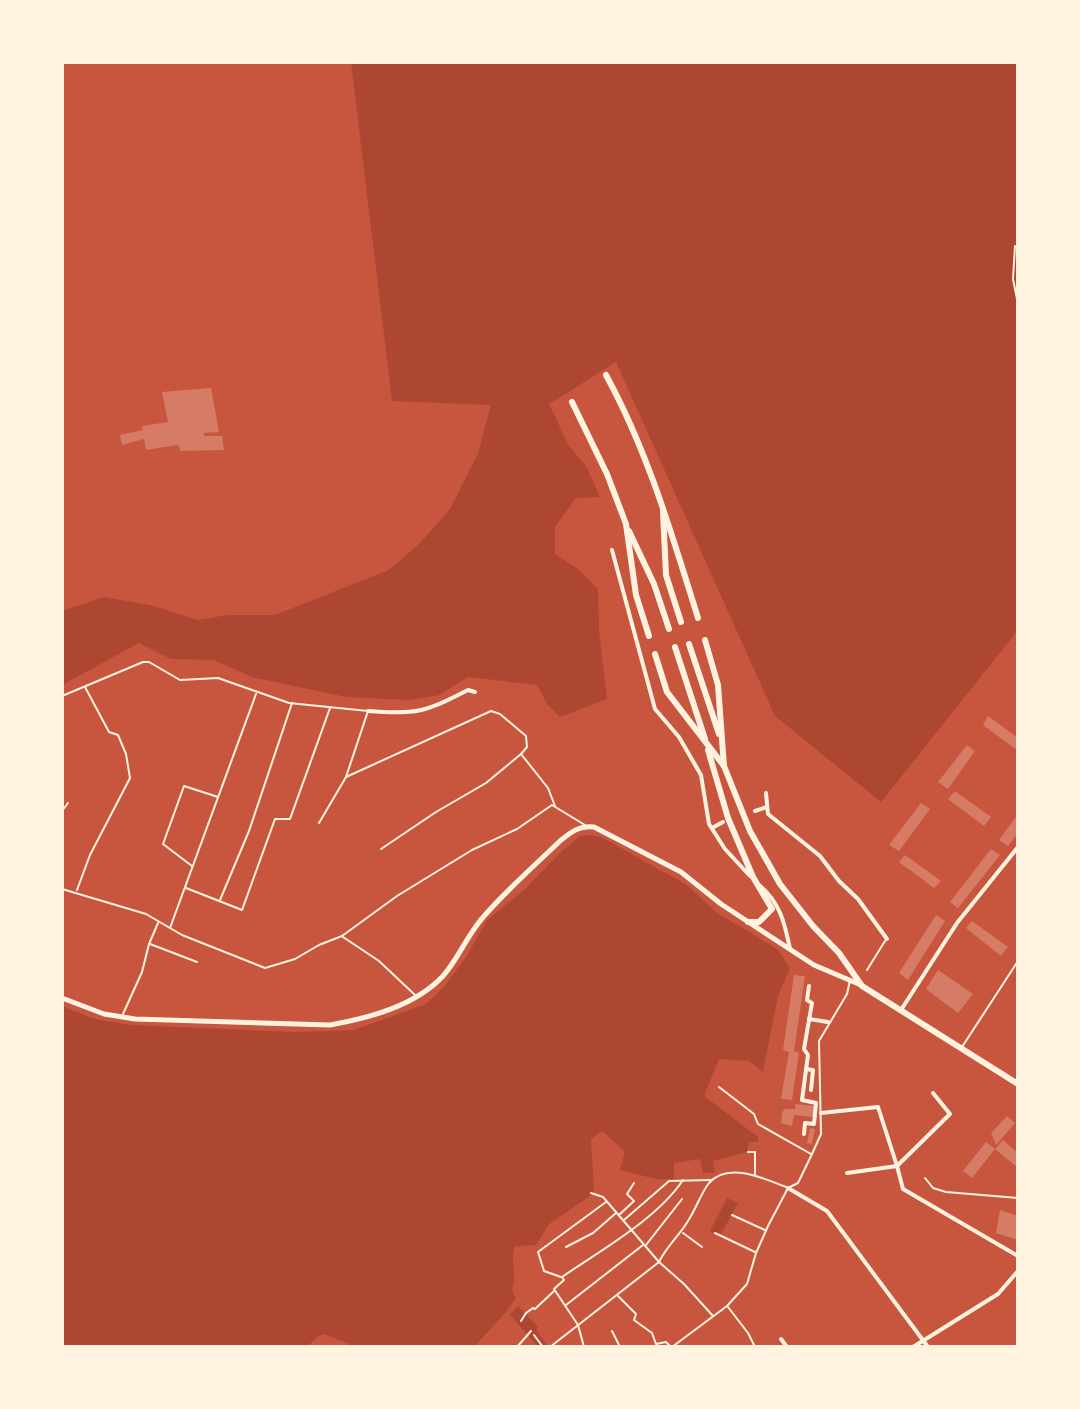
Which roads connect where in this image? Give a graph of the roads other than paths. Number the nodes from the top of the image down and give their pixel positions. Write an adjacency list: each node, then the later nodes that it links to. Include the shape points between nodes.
1 (1015, 246): 2 (lane)
2 (1018, 304)
3 (606, 375): 5 (main road)
4 (572, 402): 6 (main road)
5 (663, 503): 8 (main road); 9 (main road, via 666,575)
6 (626, 524): 10 (main road); 11 (main road, via 636,595)
7 (612, 550): 38 (street, via 655,709 701,775)
8 (698, 618)
9 (681, 622)
10 (669, 629)
11 (649, 636)
12 (705, 640): 24 (main road, via 718,685)
13 (689, 644): 24 (main road)
14 (675, 647): 23 (main road)
15 (655, 654): 23 (main road, via 667,692)
16 (85, 686): 18 (lane, via 149,662 180,680 218,678); 19 (lane); 45 (lane, via 109,732 118,735 130,778)
17 (475, 692): 22 (street, via 468,690 415,713)
18 (256, 693): 20 (lane); 29 (lane)
19 (62, 696)
20 (292, 703): 21 (lane); 46 (lane)
21 (330, 708): 22 (lane); 46 (lane, via 290,819 275,819 242,910)
22 (368, 711): 27 (lane)
23 (706, 743): 26 (main road); 42 (main road, via 728,818)
24 (722, 745): 26 (main road)
25 (521, 754): 27 (lane, via 526,736 491,711); 31 (lane); 40 (lane, via 486,783)
26 (724, 766): 59 (main road, via 750,831 780,884)
27 (346, 777): 36 (lane)
28 (766, 793): 32 (street)
29 (220, 797): 41 (lane); 41 (lane, via 184,786 163,844)
30 (68, 803): 33 (lane)
31 (555, 806): 37 (lane); 50 (lane, via 472,850)
32 (767, 807): 34 (street); 51 (street, via 775,820 820,856)
33 (62, 811)
34 (755, 811)
35 (723, 822): 38 (street)
36 (319, 823)
37 (586, 826): 48 (street, via 681,872); 60 (street, via 560,841 483,916 442,976)
38 (712, 828): 42 (street)
39 (1018, 847): 62 (street, via 957,923)
40 (381, 849)
41 (194, 867): 43 (lane)
42 (756, 882): 48 (main road, via 772,909 759,922); 53 (street, via 777,905)
43 (186, 888): 46 (lane); 49 (lane)
44 (62, 889): 45 (lane)
45 (76, 892): 47 (lane)
46 (220, 901)
47 (159, 922): 49 (lane); 52 (lane)
48 (748, 922): 53 (street)
49 (169, 929): 50 (lane, via 265,968)
50 (342, 936): 60 (lane)
51 (887, 939): 56 (lane)
52 (149, 944): 55 (lane); 63 (lane)
53 (790, 949): 57 (street)
54 (1018, 961): 66 (lane)
55 (197, 962)
56 (867, 970)
57 (850, 980): 59 (street); 65 (lane)
58 (809, 986): 64 (street)
59 (862, 986): 62 (main road)
60 (417, 997): 63 (street, via 330,1025)
61 (62, 998): 63 (street)
62 (901, 1010): 66 (main road)
63 (123, 1018)
64 (809, 1019): 65 (street); 67 (street)
65 (828, 1022): 72 (lane, via 819,1041)
66 (961, 1048): 68 (main road)
67 (806, 1069): 70 (street, via 813,1070); 73 (street, via 802,1100 816,1103 814,1124 805,1123)
68 (1018, 1084)
69 (719, 1087): 75 (lane, via 754,1114 758,1124)
70 (811, 1090)
71 (933, 1093): 76 (street, via 950,1114)
72 (821, 1113): 75 (lane, via 821,1134); 76 (street, via 878,1107)
73 (804, 1134)
74 (748, 1152): 78 (lane, via 755,1152)
75 (812, 1154): 83 (lane, via 798,1183)
76 (897, 1166): 77 (street); 99 (street, via 903,1189)
77 (847, 1173)
78 (755, 1176): 81 (lane, via 725,1173); 83 (lane)
79 (925, 1178): 85 (lane, via 946,1192)
80 (683, 1180): 81 (lane); 90 (lane, via 669,1181); 91 (lane, via 675,1193)
81 (712, 1180): 93 (lane)
82 (634, 1183): 88 (lane, via 627,1194 634,1201)
83 (788, 1188): 92 (lane); 113 (street, via 827,1211)
84 (591, 1193): 87 (lane)
85 (1018, 1198)
86 (682, 1199): 95 (lane)
87 (607, 1202): 88 (lane); 102 (lane, via 538,1252 544,1271)
88 (618, 1214): 90 (lane); 96 (lane)
89 (732, 1215): 92 (lane)
90 (624, 1220): 91 (lane)
91 (631, 1228): 95 (lane); 102 (lane)
92 (766, 1230): 98 (lane)
93 (682, 1232): 97 (lane); 100 (lane)
94 (715, 1233): 98 (lane)
95 (645, 1245): 100 (lane); 105 (lane)
96 (566, 1247)
97 (702, 1247)
98 (756, 1253): 106 (lane, via 747,1284)
99 (1018, 1256)
100 (659, 1262): 104 (lane); 107 (lane)
101 (1018, 1271): 113 (street, via 998,1294)
102 (562, 1277): 103 (lane)
103 (554, 1289): 105 (lane); 108 (lane)
104 (617, 1295): 109 (lane); 119 (lane, via 656,1344)
105 (565, 1305): 109 (lane)
106 (727, 1306): 107 (lane); 114 (lane)
107 (713, 1316): 119 (lane)
108 (521, 1321)
109 (578, 1325): 116 (lane); 117 (lane)
110 (531, 1331): 115 (lane)
111 (612, 1331): 118 (lane)
112 (781, 1339): 120 (street)
113 (923, 1340): 121 (street); 122 (street)
114 (754, 1346)
115 (517, 1347)
116 (550, 1347)
117 (584, 1347)
118 (620, 1347)
119 (672, 1347)
120 (787, 1347)
121 (913, 1347)
122 (928, 1347)

